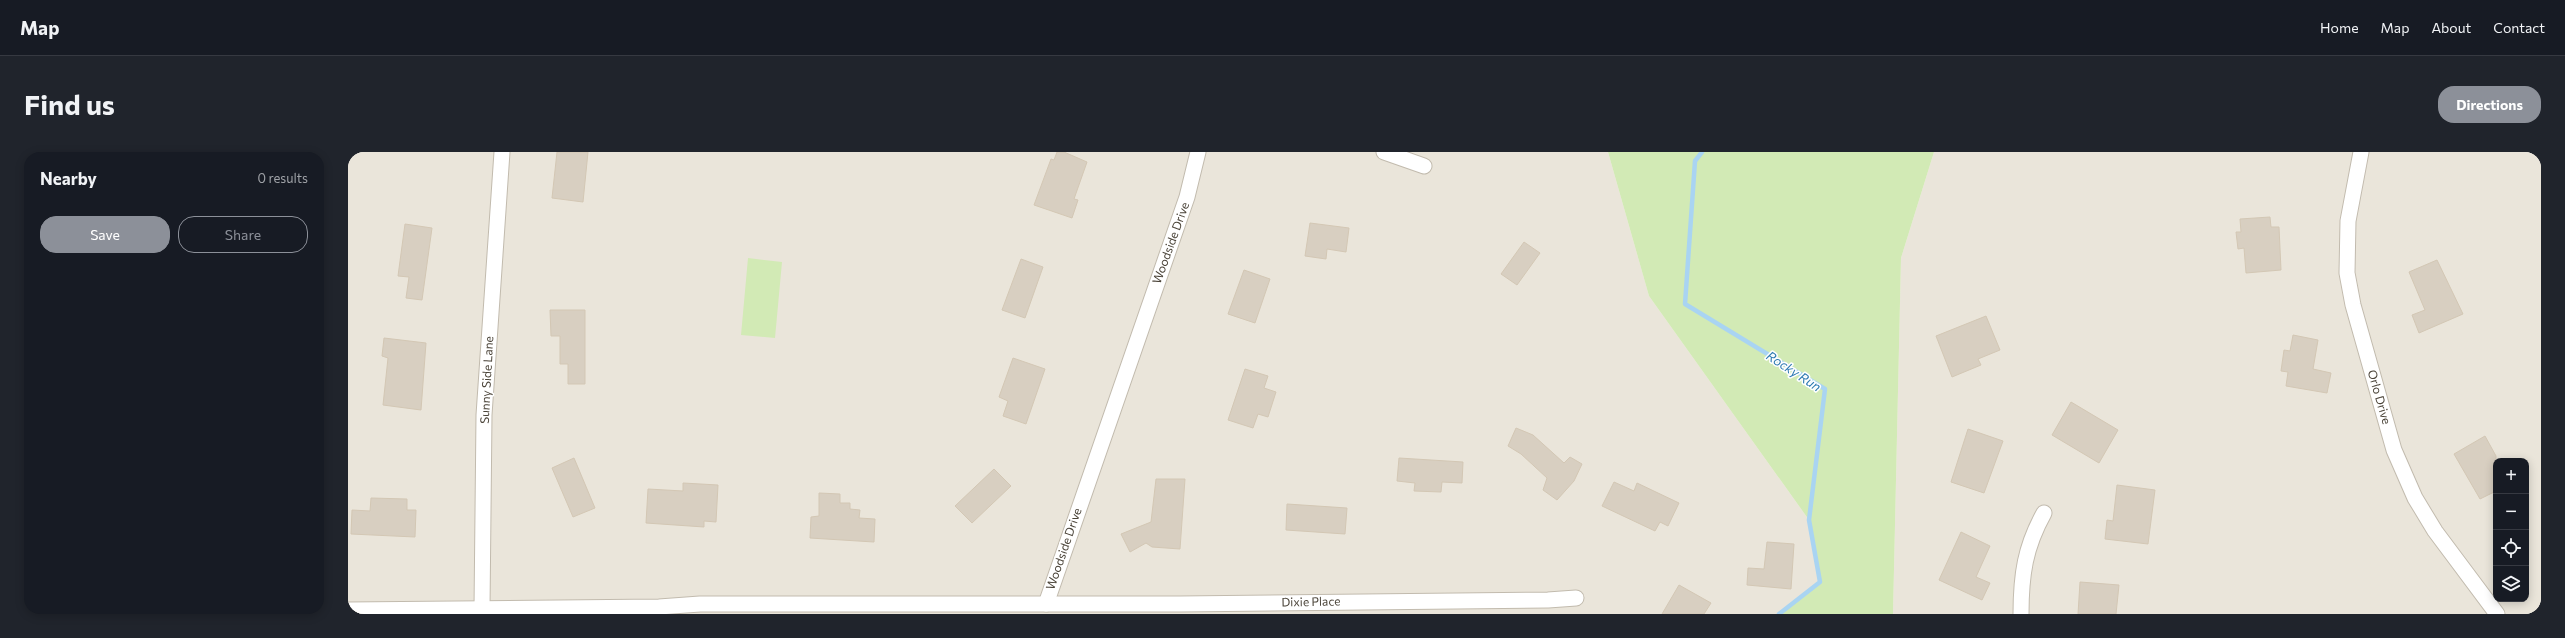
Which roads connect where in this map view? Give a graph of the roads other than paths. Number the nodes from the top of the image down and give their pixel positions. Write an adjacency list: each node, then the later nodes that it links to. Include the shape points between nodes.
1 (502, 152): 9 (street, Sunny Side Lane, via 484,415)
2 (1198, 152): 8 (street, Woodside Drive, via 1187,197)
3 (1384, 152): 5 (street)
4 (2361, 152): 12 (street, Orlo Drive, via 2348,221 2347,273 2353,305 2394,450 2415,498 2435,531)
5 (1424, 166)
6 (2044, 513): 11 (street, via 2027,548 2023,568)
7 (1576, 598): 8 (street, Dixie Place)
8 (1046, 604): 9 (street, Woodside Drive, via 708,604)
9 (482, 609): 10 (street, Woodside Drive)
10 (348, 610)
11 (2021, 614)
12 (2497, 614)

